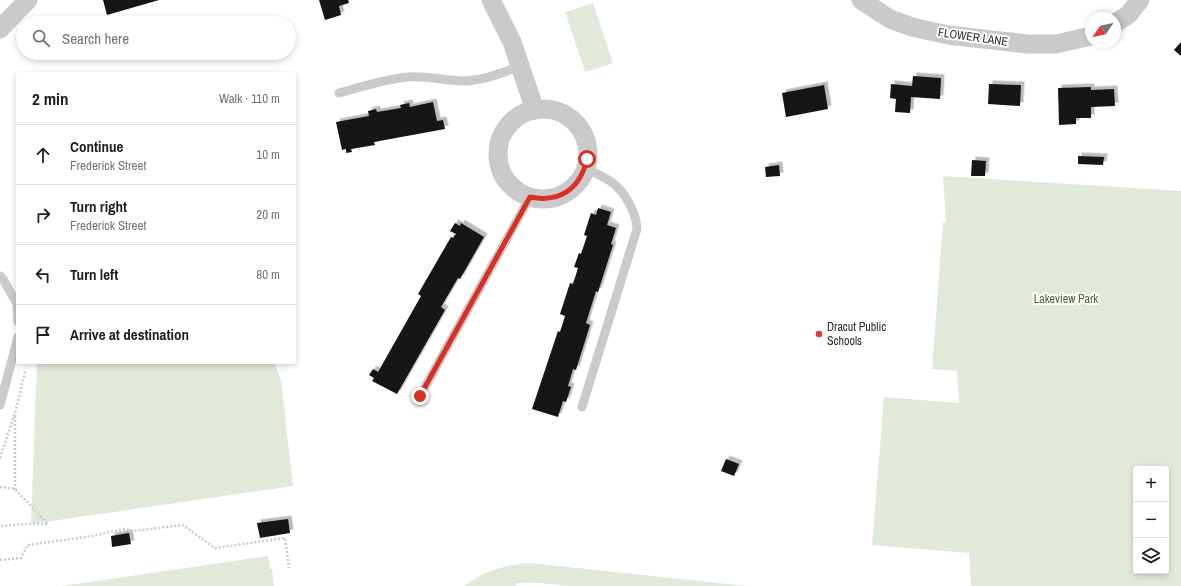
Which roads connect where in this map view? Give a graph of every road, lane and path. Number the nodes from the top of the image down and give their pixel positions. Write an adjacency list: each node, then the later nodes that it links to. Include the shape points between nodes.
1 (28, 0): 6 (street)
2 (491, 0): 8 (street, via 512,42)
3 (861, 0): 7 (street, FLOWER LANE, via 890,19 948,35 1028,44 1056,44)
4 (1140, 0): 5 (street)
5 (1121, 19)
6 (0, 28)
7 (1085, 37)
8 (520, 66): 9 (lane, via 465,81 407,77); 10 (street)
9 (339, 93)
10 (535, 110): 11 (street, via 553,110 566,116 576,125 585,140); 12 (street, via 518,117 505,130 498,156 507,181)
11 (585, 168): 12 (street, via 577,183 563,194 547,198); 19 (lane, via 618,188 634,212 637,229)
12 (530, 197): 17 (lane)
13 (0, 276): 14 (lane)
14 (16, 302)
15 (16, 345): 18 (lane)
16 (22, 371): 20 (path, via 25,372)
17 (420, 396)
18 (0, 405)
19 (582, 407)
20 (15, 413): 21 (path); 23 (path)
21 (0, 458)
22 (0, 487): 23 (path)
23 (16, 489): 24 (path, via 48,524)
24 (0, 526)
25 (0, 560): 26 (path, via 21,558 28,545 124,529 134,531 183,525 215,548 285,538)
26 (289, 568)

